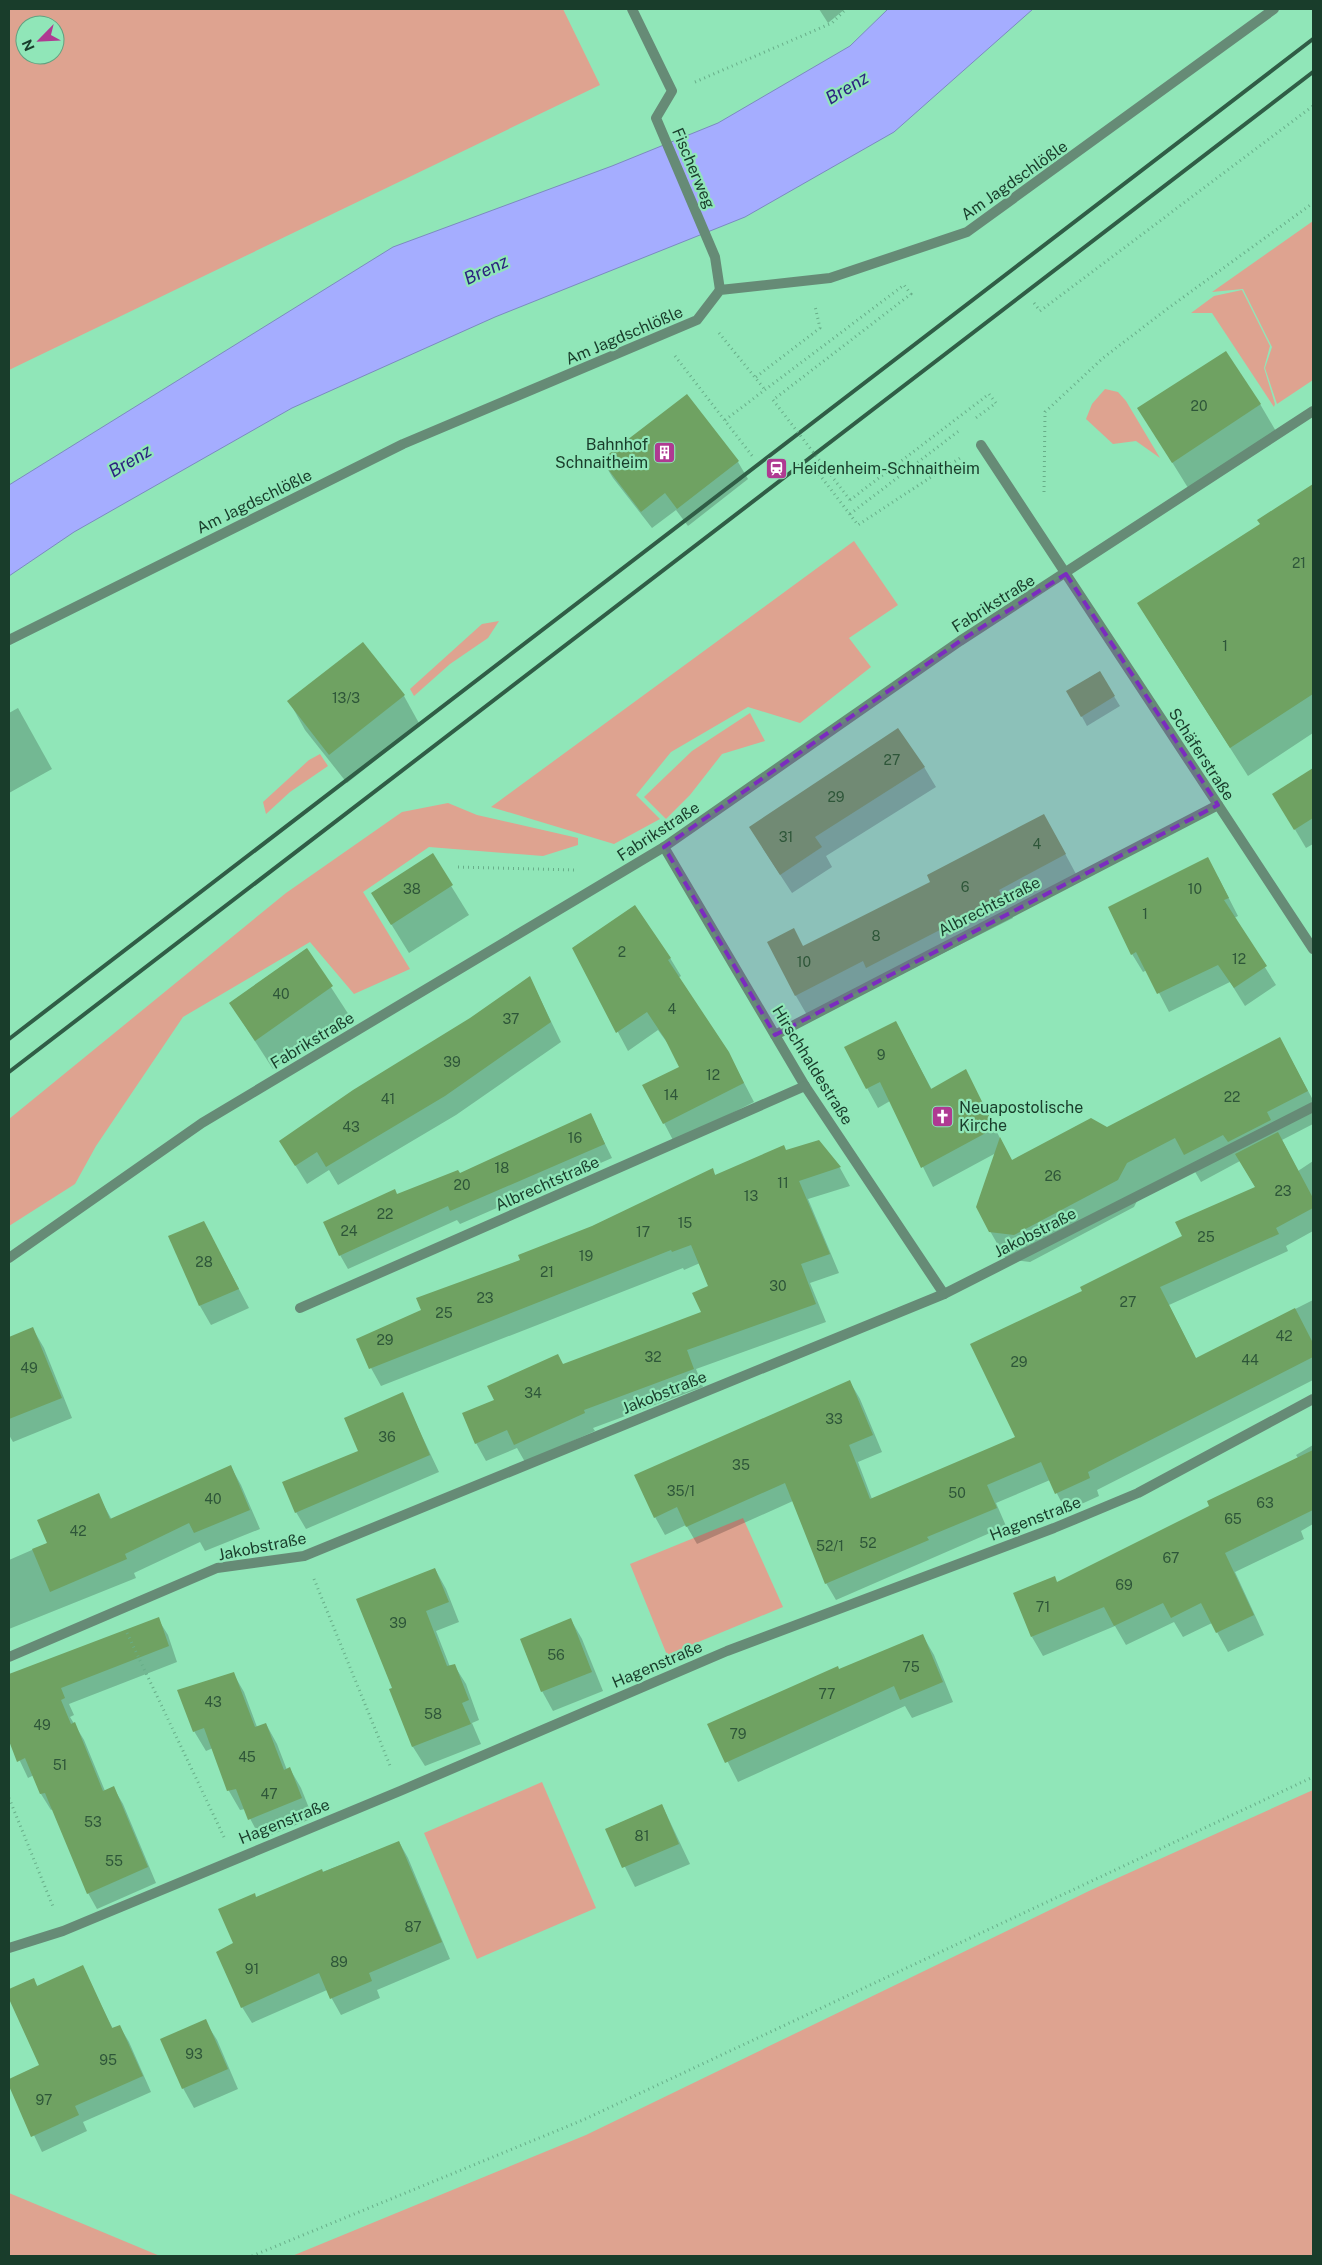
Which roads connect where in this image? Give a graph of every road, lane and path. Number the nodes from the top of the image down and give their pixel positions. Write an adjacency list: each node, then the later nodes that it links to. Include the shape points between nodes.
1 (632, 9): 4 (street)
2 (846, 9): 4 (path, via 832,23)
3 (1274, 9): 7 (street, Am Jagdschlößle, via 967,232 830,278)
4 (672, 91): 8 (street, Fischerweg, via 656,118 715,258)
5 (1313, 106): 9 (path, via 1040,311)
6 (1313, 203): 19 (path, via 1103,358 1045,412 1044,493)
7 (809, 280): 8 (street, Am Jagdschlößle); 12 (path, via 820,328)
8 (720, 290): 10 (street, Am Jagdschlößle)
9 (1034, 303)
10 (697, 320): 12 (path, via 720,334); 22 (street, Am Jagdschlößle, via 402,444)
11 (676, 359): 15 (path)
12 (756, 377): 13 (path)
13 (766, 391): 15 (path); 20 (path, bridge, via 904,286 911,294 773,400 850,500 989,394 996,403)
14 (1313, 411): 21 (street, Fabrikstraße)
15 (725, 420): 17 (path)
16 (981, 445): 20 (path, via 858,525); 21 (street, Schäferstraße)
17 (753, 457)
18 (816, 470): 20 (path)
19 (1048, 500)
20 (850, 514)
21 (1066, 574): 23 (street, Schäferstraße); 24 (street, Fabrikstraße, via 960,641)
22 (9, 640)
23 (1218, 805): 27 (street, Schäferstraße); 28 (street, Albrechtstraße)
24 (664, 847): 28 (street, Hirschhaldestraße); 31 (street, Fabrikstraße, via 202,1123)
25 (458, 867): 26 (path)
26 (576, 870)
27 (1313, 949)
28 (775, 1035): 29 (street, Hirschhaldestraße)
29 (805, 1086): 32 (street, Hirschhaldestraße); 33 (street, Albrechtstraße)
30 (1313, 1108): 32 (street, Jakobstraße)
31 (9, 1258)
32 (944, 1294): 35 (street, Jakobstraße)
33 (300, 1308)
34 (1313, 1399): 39 (street, Hagenstraße, via 1138,1493 1054,1528 727,1650)
35 (304, 1556): 36 (street, Jakobstraße, via 217,1568); 39 (path)
36 (118, 1612): 37 (street, Jakobstraße); 41 (path, via 225,1839)
37 (9, 1657)
38 (1313, 1777): 44 (path, via 583,2120)
39 (400, 1790): 42 (street, Hagenstraße)
40 (9, 1798): 42 (path)
41 (233, 1836)
42 (63, 1931): 43 (street, Hagenstraße)
43 (9, 1948)
44 (252, 2256)

